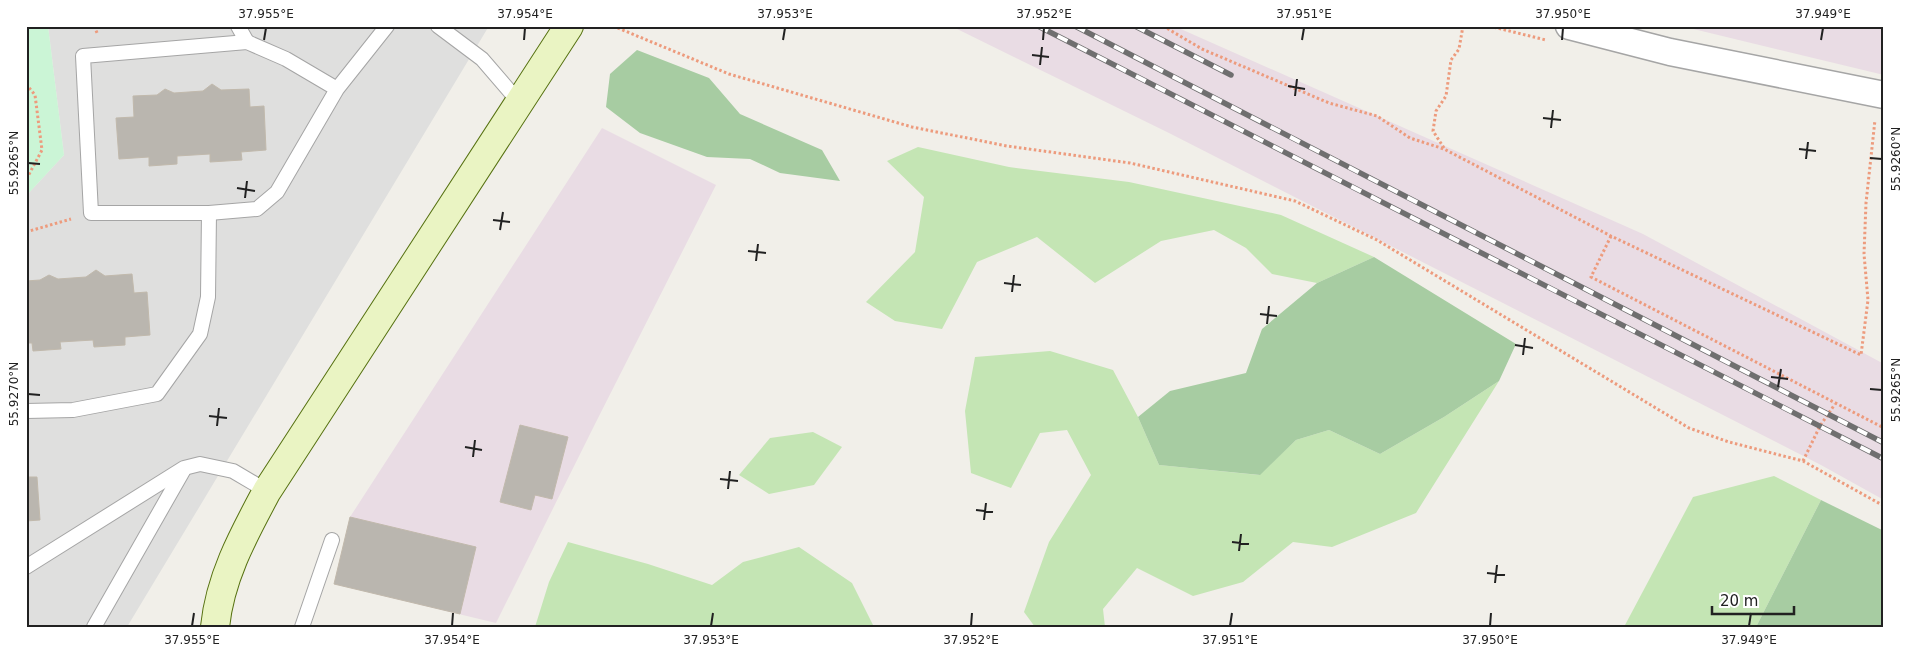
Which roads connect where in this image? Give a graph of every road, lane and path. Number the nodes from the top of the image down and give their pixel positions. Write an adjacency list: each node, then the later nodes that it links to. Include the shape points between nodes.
1 (238, 26): 9 (lane)
2 (387, 26): 11 (lane)
3 (438, 26): 13 (lane, via 482,59)
4 (569, 26): 13 (street)
5 (613, 26): 23 (path, via 729,74 912,127 1006,146 1130,163 1294,201 1377,240 1688,428)
6 (1163, 26): 14 (path, via 1202,49 1329,103 1377,116 1410,138)
7 (1463, 26): 14 (path, via 1459,49 1451,60 1446,96 1436,111 1432,132)
8 (1569, 26): 12 (street, via 1670,52)
9 (247, 42): 11 (lane, via 286,59); 17 (lane, via 83,56)
10 (26, 84): 15 (path, via 35,95 42,150)
11 (337, 89): 16 (lane, via 278,192 256,209)
12 (1881, 94): 19 (path, via 1866,203 1864,254 1868,300 1861,355)
13 (519, 102): 25 (street)
14 (1444, 149): 19 (path)
15 (26, 180)
16 (208, 213): 17 (lane); 21 (lane, via 208,297 200,334 157,394 73,410)
17 (91, 214): 18 (path)
18 (26, 232)
19 (1611, 236): 20 (path, via 1590,277)
20 (1835, 404): 22 (path); 23 (path)
21 (26, 412)
22 (1884, 428)
23 (1803, 461): 26 (path)
24 (184, 468): 25 (lane, via 200,464 233,471); 28 (lane); 29 (lane)
25 (267, 491): 30 (street, via 233,558 222,590)
26 (1884, 506)
27 (332, 540): 31 (lane)
28 (26, 567)
29 (94, 627)
30 (215, 627)
31 (302, 627)

